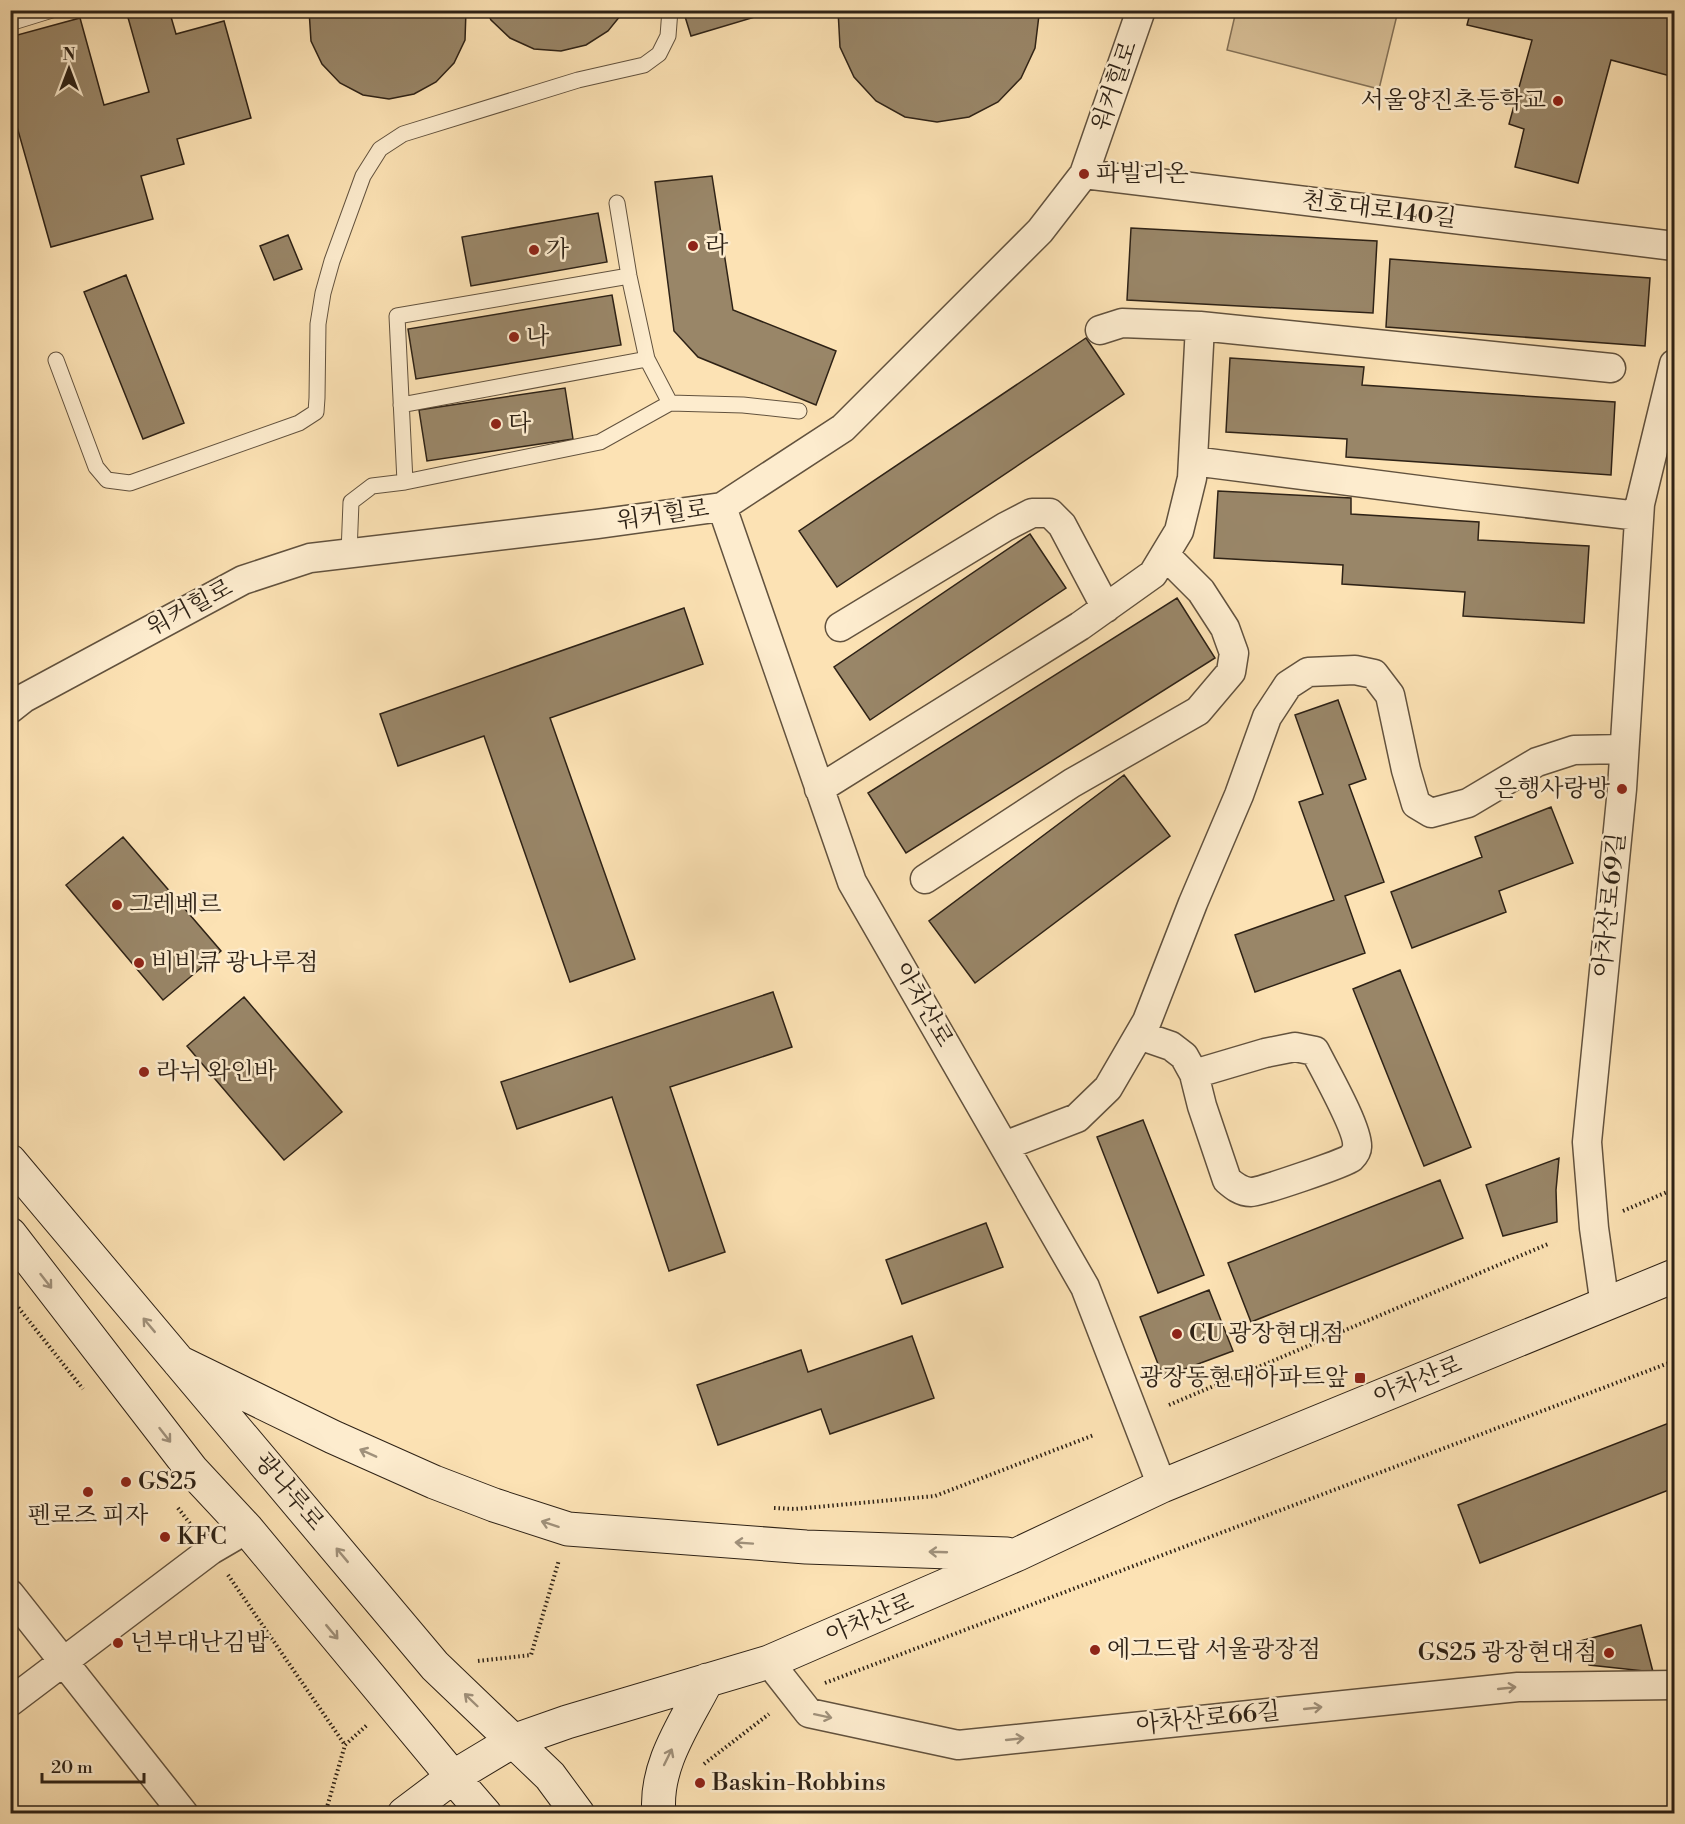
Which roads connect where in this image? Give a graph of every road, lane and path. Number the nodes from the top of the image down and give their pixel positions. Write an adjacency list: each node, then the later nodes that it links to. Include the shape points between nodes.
1 (52, 10): 4 (lane)
2 (670, 10): 12 (lane, via 669,36 659,54 644,65 578,80 403,134 380,149 363,176 332,261 318,324 316,412 299,423 130,483 107,480 96,467)
3 (1141, 10): 5 (street, 워커힐로)
4 (10, 23)
5 (1084, 174): 7 (street, 천호대로140길); 20 (street, 워커힐로, via 1040,231 843,428)
6 (617, 203): 8 (lane)
7 (1674, 246)
8 (629, 276): 11 (lane); 16 (lane, via 397,316)
9 (1200, 326): 10 (street, via 1122,323); 14 (street); 18 (street)
10 (1100, 330)
11 (647, 359): 15 (lane); 16 (lane)
12 (56, 360)
13 (1674, 364): 21 (street, 아차산로69길)
14 (1611, 368)
15 (670, 403): 17 (lane); 19 (lane, via 600,442)
16 (401, 405): 19 (lane)
17 (799, 411)
18 (1193, 461): 21 (street); 23 (street, via 1179,531)
19 (405, 482): 22 (lane, via 372,486 351,502)
20 (722, 507): 22 (street, 워커힐로); 28 (street, 아차산로)
21 (1640, 516): 27 (street, 아차산로69길)
22 (349, 553): 26 (street, 워커힐로, via 310,558 243,580)
23 (1165, 555): 24 (street, via 1153,574); 29 (street, via 1201,591 1225,628 1234,653 1231,672 1198,711 1072,783)
24 (1106, 608): 25 (street, via 1062,525 1050,513 1032,513); 28 (street)
25 (840, 627)
26 (10, 709)
27 (1624, 749): 30 (street, via 1575,750 1537,762 1468,803 1431,813 1416,804 1390,695 1374,674 1355,670 1308,672 1288,685 1267,717 1239,795); 40 (street, 아차산로69길, via 1587,1143)
28 (819, 789): 32 (street, 아차산로, via 852,882)
29 (925, 879)
30 (1139, 1035): 31 (street, via 1171,1046 1184,1056); 32 (street, via 1108,1088 1077,1118)
31 (1194, 1074): 31 (street, via 1227,1180 1236,1188 1251,1192 1283,1183 1350,1159 1357,1150 1357,1137 1315,1051 1295,1047)
32 (1004, 1146): 46 (street, 아차산로, via 1085,1287)
33 (10, 1161): 42 (main road, 광나루로, one-way to 33)
34 (1674, 1189): 35 (path)
35 (1621, 1212)
36 (10, 1234): 49 (main road, one-way to 49, via 192,1470)
37 (1548, 1244): 44 (path)
38 (1674, 1276): 40 (main road, 아차산로)
39 (10, 1298): 43 (path)
40 (1605, 1306): 46 (main road, 아차산로)
41 (1674, 1361): 59 (path)
42 (179, 1362): 50 (main road, one-way to 42, via 434,1482); 61 (main road, 광나루로, one-way to 42, via 435,1666)
43 (85, 1391)
44 (1169, 1405)
45 (1094, 1435): 48 (path, via 934,1496)
46 (1162, 1486): 52 (main road, 아차산로)
47 (174, 1503): 51 (path)
48 (772, 1508)
49 (247, 1529): 51 (street); 63 (main road, one-way to 63)
50 (568, 1529): 52 (main road, one-way to 50, via 806,1547); 54 (path)
51 (211, 1550): 55 (street); 65 (path, via 345,1745)
52 (1018, 1554): 56 (main road, 아차산로)
53 (10, 1594): 55 (street)
54 (531, 1655)
55 (65, 1661): 60 (street); 64 (street)
56 (769, 1662): 57 (main road, 아차산로); 59 (street, 아차산로66길)
57 (707, 1680): 61 (main road, 아차산로); 69 (main road, one-way to 57, via 664,1765)
58 (1674, 1685): 59 (street, 아차산로66길, one-way to 58, via 809,1713 958,1745 1518,1687)
59 (795, 1694): 62 (path)
60 (10, 1702)
61 (513, 1741): 63 (main road, 아차산로); 68 (main road, 광나루로, via 550,1776)
62 (702, 1765)
63 (453, 1777): 66 (main road, 아차산로); 67 (main road)
64 (184, 1814)
65 (325, 1814)
66 (404, 1814)
67 (485, 1814)
68 (578, 1814)
69 (659, 1814)

